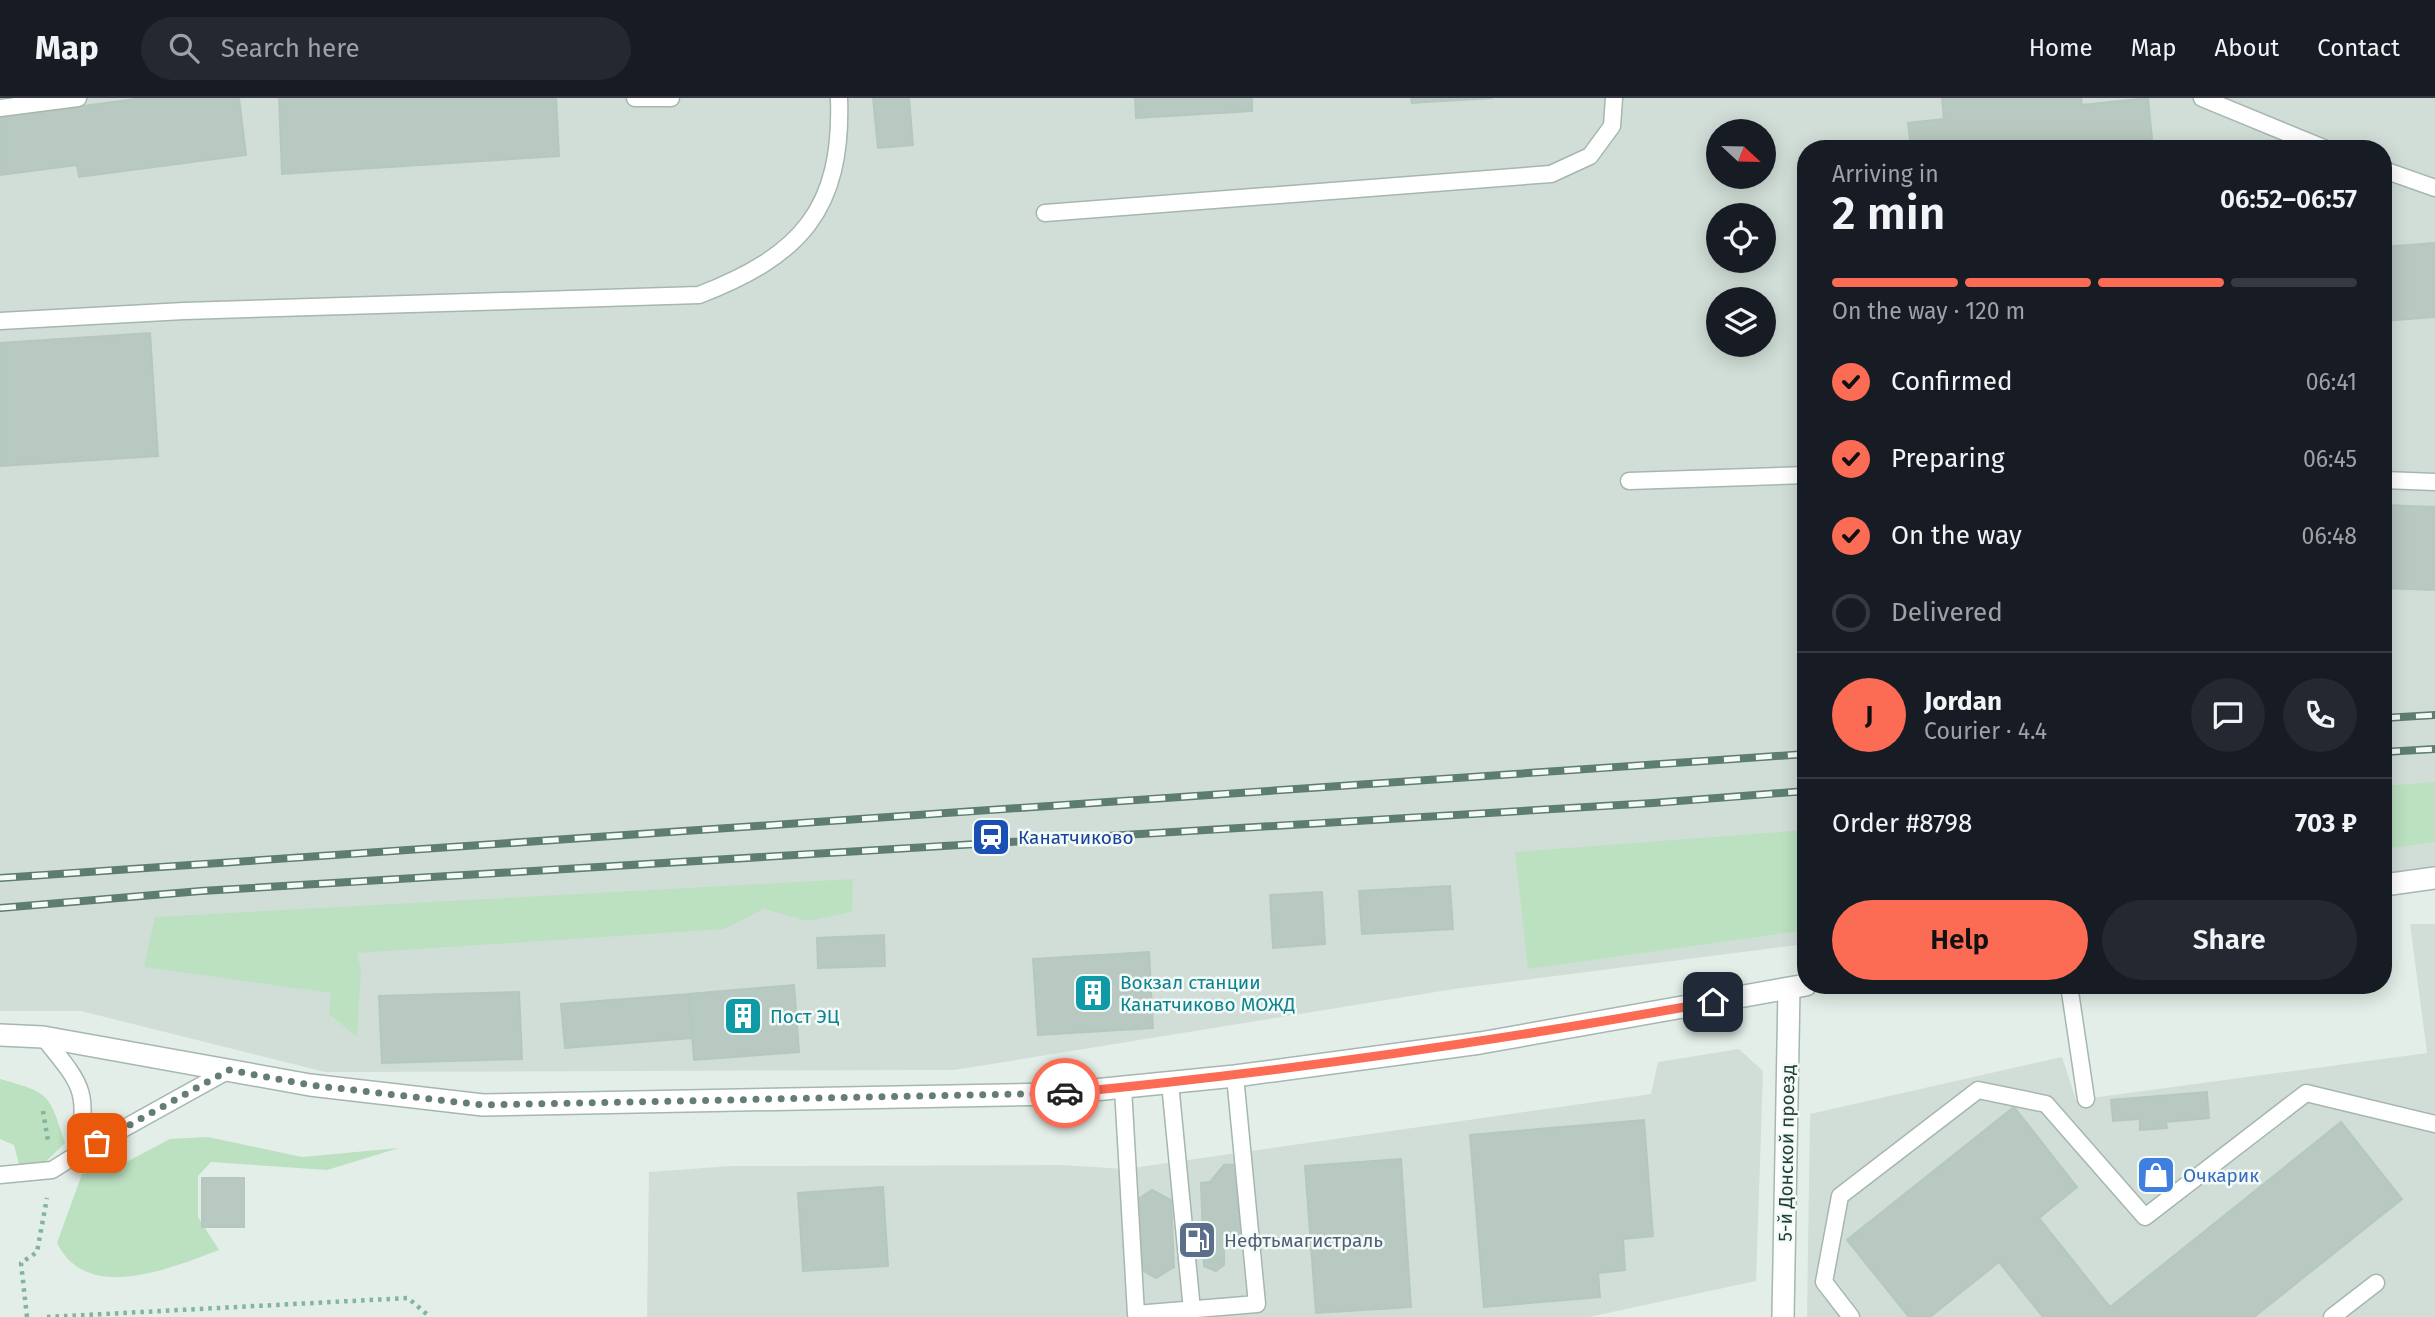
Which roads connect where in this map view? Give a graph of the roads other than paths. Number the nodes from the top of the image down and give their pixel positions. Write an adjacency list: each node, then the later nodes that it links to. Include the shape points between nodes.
1 (78, 98): 7 (lane)
2 (635, 98): 3 (lane)
3 (671, 98)
4 (839, 98): 12 (lane, via 834,178 809,223 780,255 746,277 699,295)
5 (1614, 98): 11 (lane, via 1612,126 1590,156 1551,174)
6 (2202, 98): 8 (lane)
7 (0, 108)
8 (2304, 140)
9 (2392, 173): 10 (lane)
10 (2435, 188)
11 (1045, 213)
12 (0, 321)
13 (1797, 475): 15 (lane)
14 (2392, 480): 16 (lane)
15 (1629, 481)
16 (2435, 482)
17 (2435, 878): 18 (street)
18 (2392, 884)
19 (1797, 987): 24 (street, via 1480,1043); 33 (street, 5-й Донской проезд)
20 (2070, 994): 27 (lane)
21 (0, 1035): 22 (street)
22 (43, 1037): 23 (street); 29 (lane, via 77,1080 85,1114)
23 (229, 1070): 26 (street, via 310,1085 483,1105 1054,1094); 29 (lane)
24 (1235, 1076): 25 (street); 32 (lane, via 1256,1304)
25 (1170, 1083): 26 (street); 32 (lane)
26 (1122, 1088): 32 (lane, via 1136,1314)
27 (2086, 1099)
28 (2435, 1124): 34 (lane, via 2306,1093 2145,1217 2046,1104 1979,1090 1840,1196 1824,1282)
29 (76, 1155): 30 (lane, via 52,1170)
30 (0, 1175)
31 (2376, 1283): 35 (lane)
32 (1192, 1310)
33 (1783, 1317)
34 (1851, 1317)
35 (2332, 1317)

